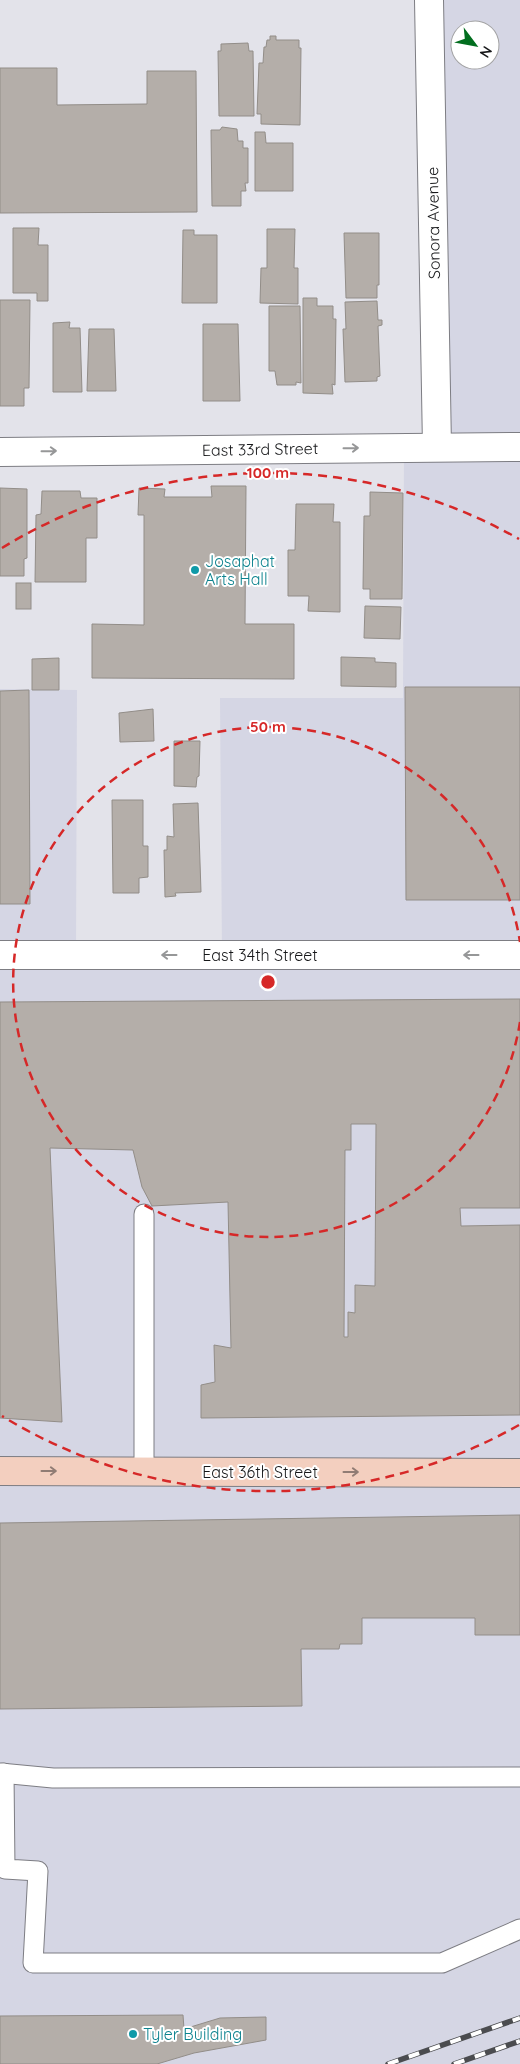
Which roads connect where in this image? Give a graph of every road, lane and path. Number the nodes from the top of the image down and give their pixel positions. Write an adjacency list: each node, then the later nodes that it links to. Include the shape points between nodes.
1 (420, 0): 2 (street)
2 (431, 0): 4 (street, Sonora Avenue)
3 (520, 446): 4 (street, East 33rd Street)
4 (437, 447): 5 (street, East 33rd Street, one-way to 4)
5 (0, 452)
6 (0, 955): 7 (street, East 34th Street, one-way to 6)
7 (520, 955)
8 (144, 1214): 10 (lane)
9 (0, 1471): 10 (street, East 36th Street, one-way to 10)
10 (144, 1472): 11 (street, East 36th Street, one-way to 11)
11 (520, 1473)
12 (2, 1773): 13 (lane, via 53,1778); 14 (lane, via 6,1869 38,1871 33,1963 442,1963)
13 (520, 1777)
14 (520, 1929)

